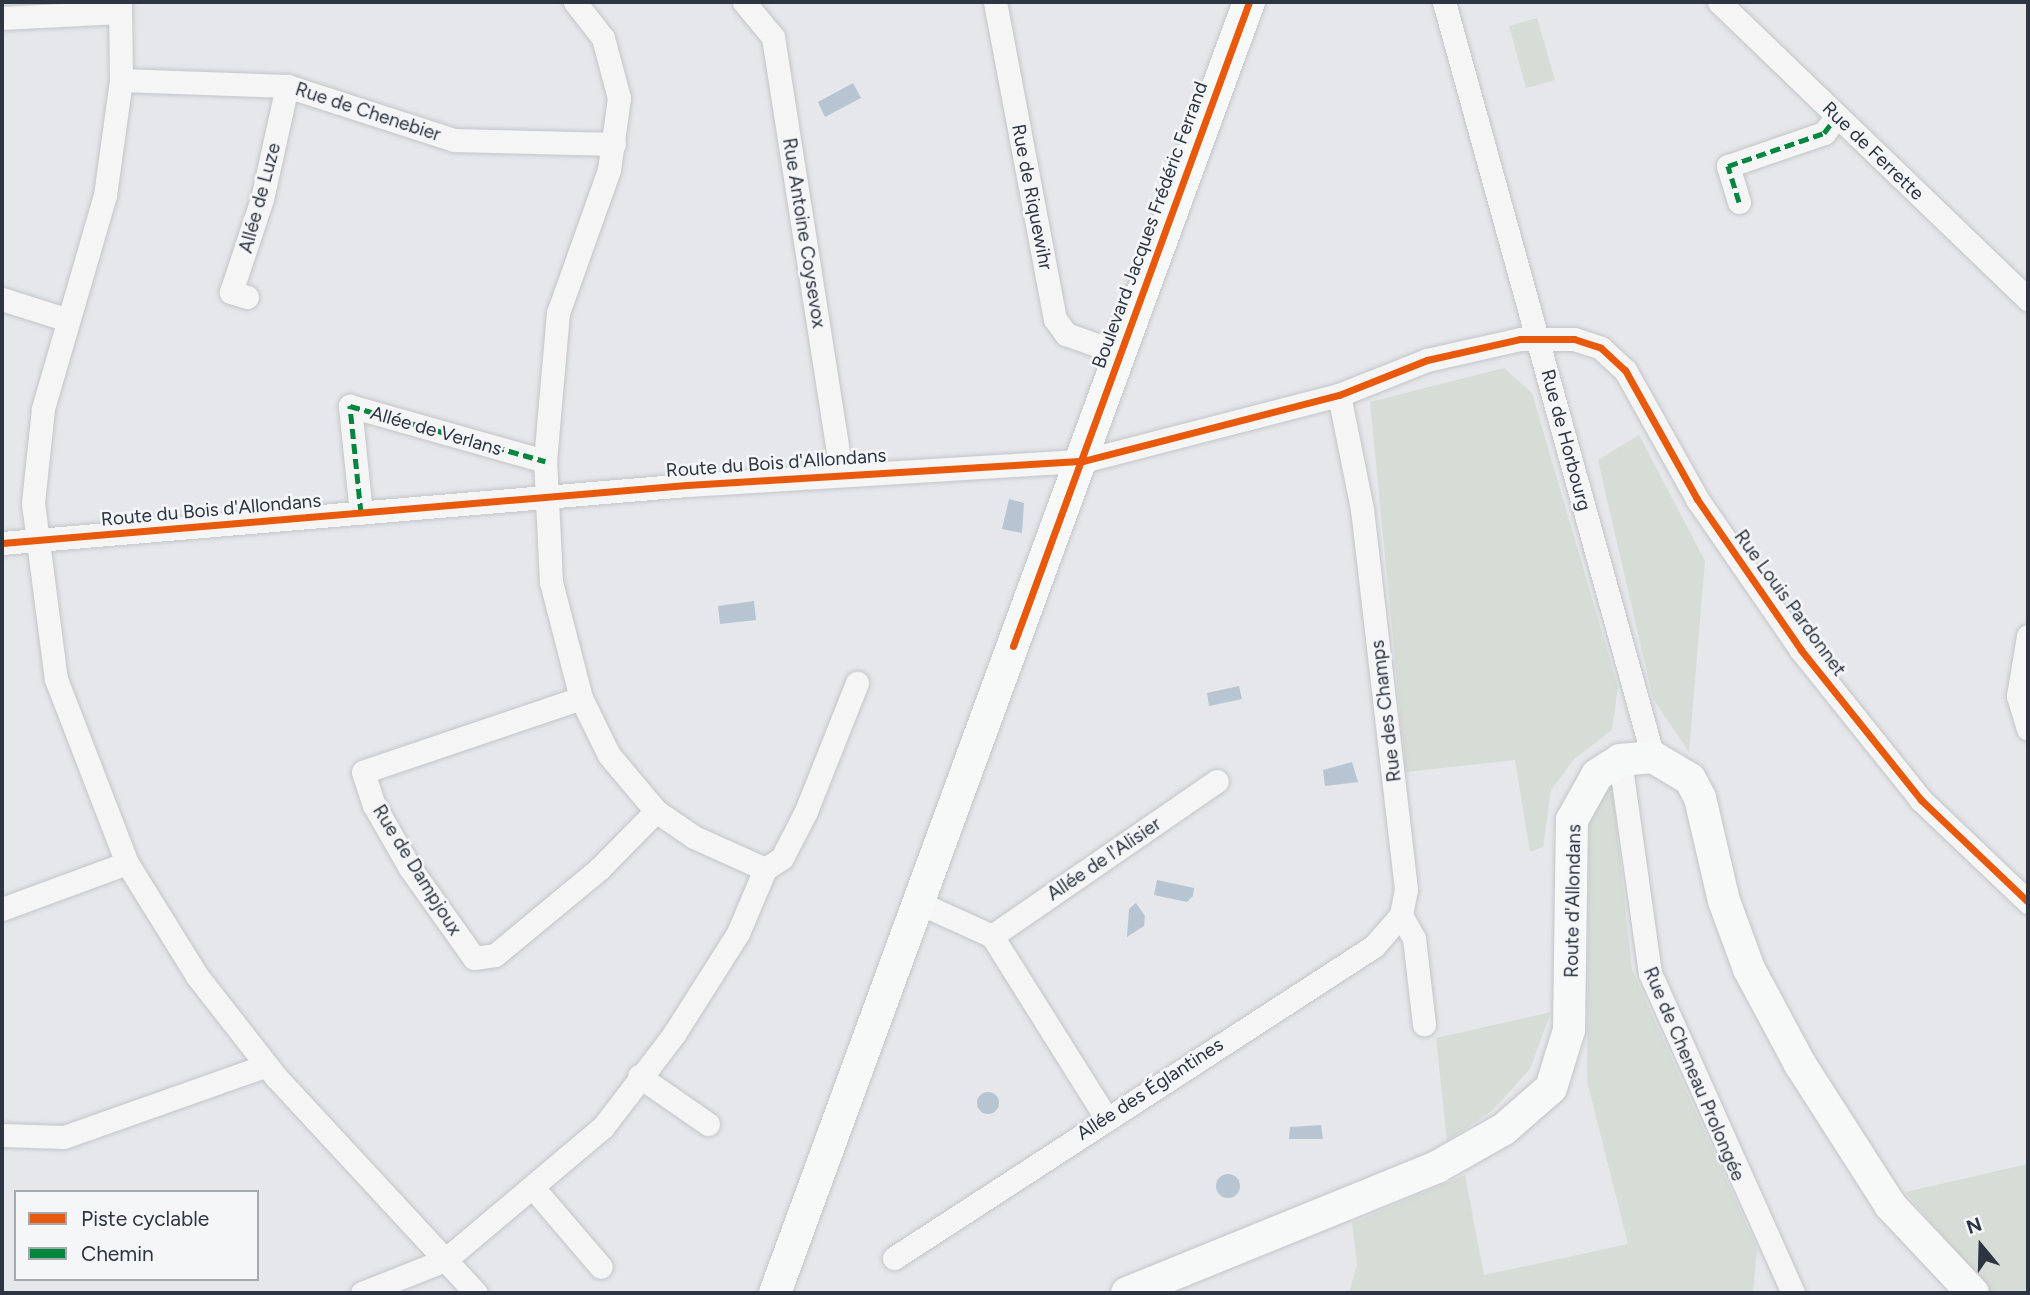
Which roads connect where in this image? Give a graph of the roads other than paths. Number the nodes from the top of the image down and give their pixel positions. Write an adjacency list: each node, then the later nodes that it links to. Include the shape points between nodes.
1 (575, 2): 12 (street, via 606,50 619,98)
2 (744, 2): 23 (street, Rue Antoine Coysevox, via 773,37)
3 (995, 2): 19 (street, Rue de Riquewihr, via 1055,319 1073,338)
4 (1249, 2): 19 (main road, Boulevard Jacques Frédéric Ferrand)
5 (1444, 2): 18 (street, Rue de Horbourg)
6 (1719, 2): 11 (street, Rue de Ferrette)
7 (120, 7): 8 (street); 9 (street)
8 (2, 18)
9 (121, 80): 10 (street, Rue de Chenebier); 17 (street, via 104,195)
10 (287, 86): 12 (street, Rue de Chenebier, via 454,140); 14 (street, Allée de Luze, via 262,199 231,292)
11 (1837, 116): 13 (street, via 1824,134 1728,166); 16 (street, Rue de Ferrette)
12 (614, 144): 21 (street, via 558,313)
13 (1739, 202)
14 (247, 297)
15 (2, 299): 17 (street)
16 (2028, 299)
17 (65, 319): 26 (street, via 43,409)
18 (1538, 337): 20 (street, Route du Bois d'Allondans, via 1427,360); 32 (street, Rue de Horbourg); 39 (street, Rue Louis Pardonnet, via 1601,348 1625,370 1697,499 1801,650 1921,800)
19 (1119, 353): 22 (main road, Boulevard Jacques Frédéric Ferrand)
20 (1339, 395): 22 (street, Route du Bois d'Allondans); 41 (street, Rue des Champs, via 1362,509 1406,889)
21 (545, 461): 24 (street); 25 (street, Allée de Verlans, via 350,406)
22 (1083, 461): 23 (street, Route du Bois d'Allondans); 38 (main road, Boulevard Jacques Frédéric Ferrand)
23 (841, 474): 24 (street, Route du Bois d'Allondans)
24 (549, 497): 25 (street, Route du Bois d'Allondans); 30 (street, via 551,582)
25 (361, 513): 26 (street, Route du Bois d'Allondans)
26 (35, 539): 27 (street, Route du Bois d'Allondans); 36 (street, via 56,679)
27 (2, 543)
28 (2028, 636): 31 (street, via 2018,696)
29 (857, 684): 37 (street, via 806,811 782,858)
30 (581, 698): 35 (street, via 610,755); 35 (street, Rue de Dampjoux, via 363,772 374,805 410,868 474,958 495,955 600,868)
31 (2028, 729)
32 (1653, 757): 33 (main road); 58 (main road, via 1690,779 1700,798 1724,901 1749,969 1800,1064 1890,1205)
33 (1620, 760): 56 (main road, Route d'Allondans, via 1597,775 1572,820 1569,1030 1551,1088 1504,1129 1437,1167); 57 (street, Rue de Cheneau Prolongée, via 1640,934 1661,999)
34 (1217, 781): 42 (street, Allée de l'Alisier)
35 (656, 811): 37 (street)
36 (127, 863): 40 (street); 44 (street, via 197,976)
37 (765, 869): 45 (street, via 738,933)
38 (915, 901): 42 (street); 55 (main road, Boulevard Jacques Frédéric Ferrand)
39 (2028, 902)
40 (2, 909)
41 (1401, 915): 43 (street, via 1415,938); 46 (street, Allée des Églantines, via 1374,946)
42 (992, 936): 46 (street)
43 (1424, 1024)
44 (267, 1065): 48 (street, via 64,1137); 51 (street)
45 (639, 1076): 47 (street); 49 (street, via 603,1127)
46 (1105, 1116): 50 (street, Allée des Églantines)
47 (708, 1124)
48 (2, 1135)
49 (535, 1190): 51 (street); 52 (street)
50 (894, 1258)
51 (445, 1260): 53 (street); 54 (street)
52 (601, 1267)
53 (362, 1293)
54 (477, 1293)
55 (775, 1293)
56 (1128, 1293)
57 (1793, 1293)
58 (1973, 1293)

